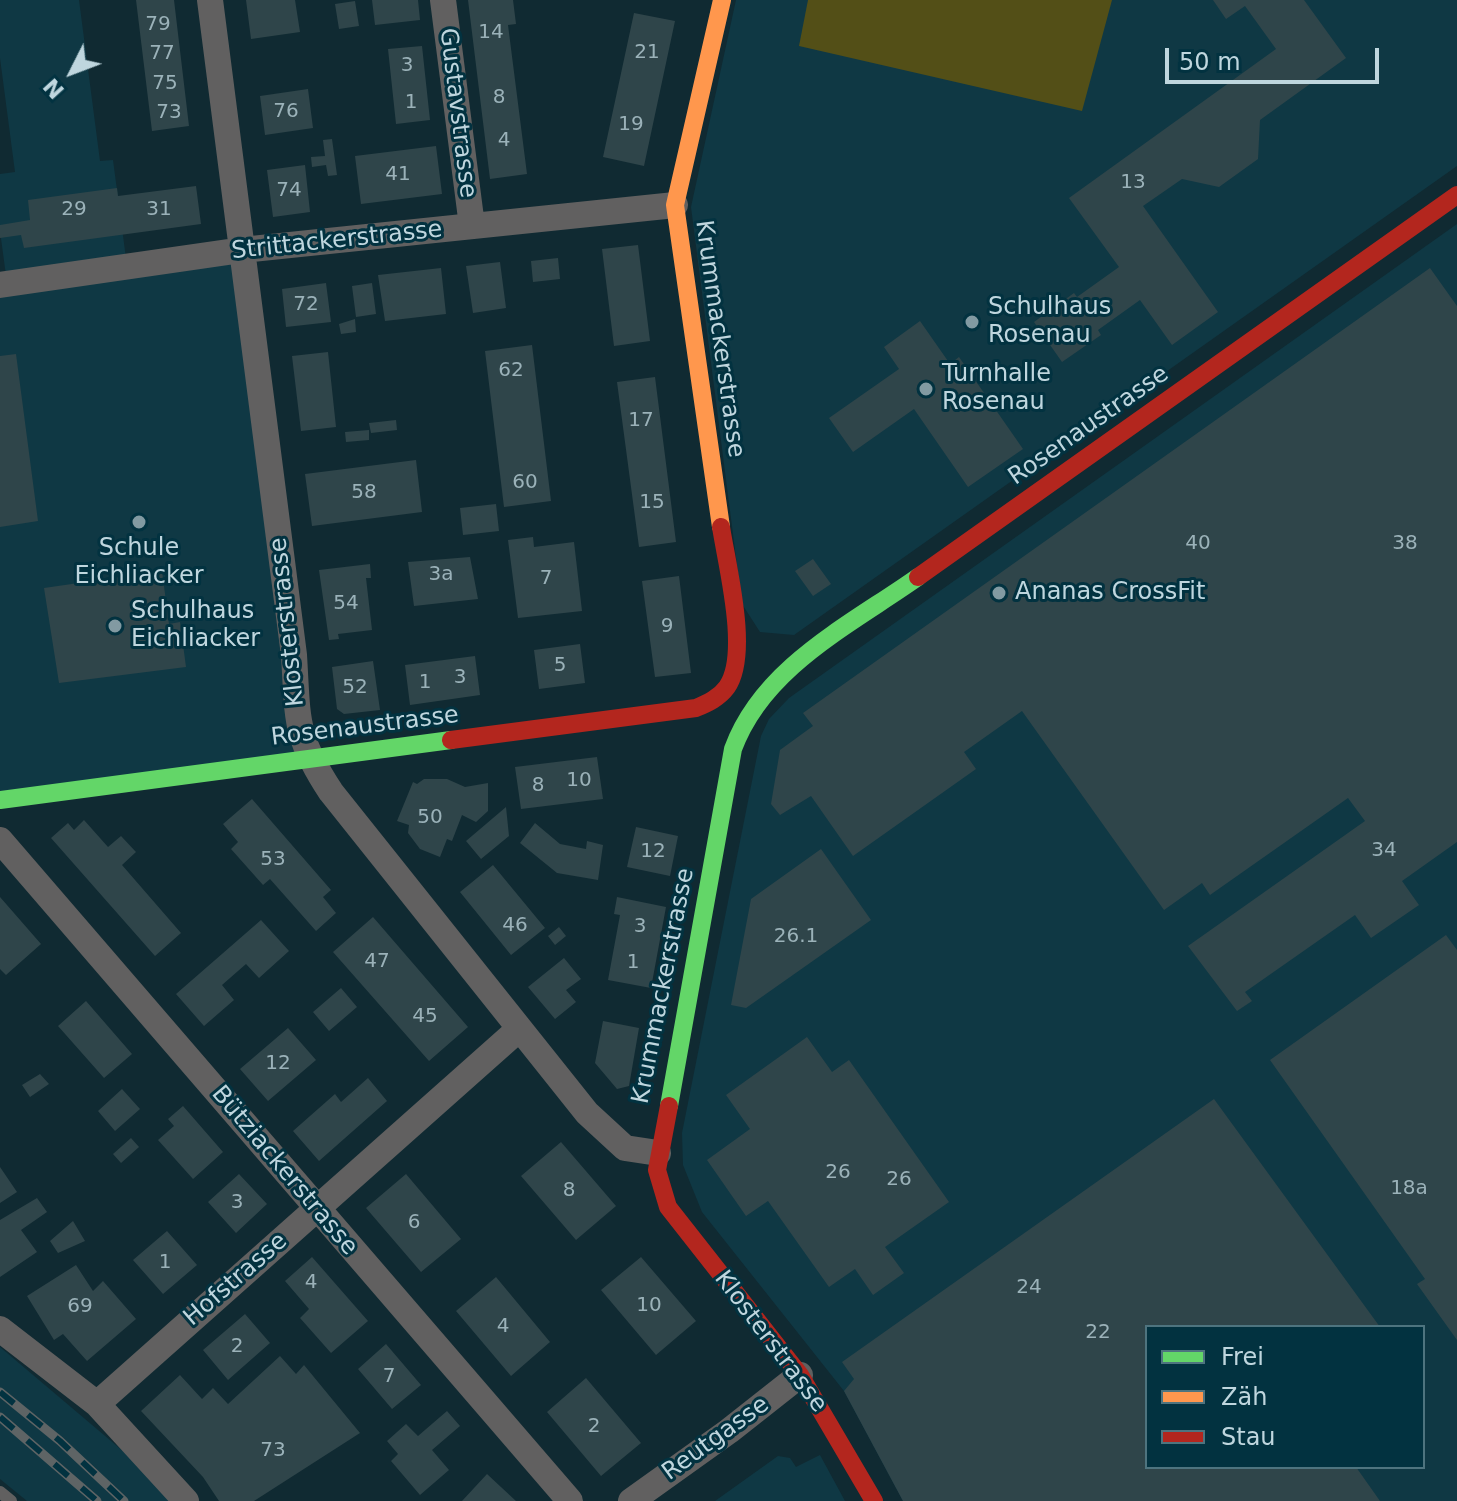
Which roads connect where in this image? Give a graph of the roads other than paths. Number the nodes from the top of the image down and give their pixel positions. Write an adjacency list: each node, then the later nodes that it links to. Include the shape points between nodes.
1 (210, 0): 7 (street, Klosterstrasse)
2 (443, 0): 6 (street, Gustavstrasse)
3 (722, 0): 5 (street, Krummackerstrasse)
4 (1457, 195): 10 (street, Rosenaustrasse, via 808,654)
5 (675, 205): 6 (street, Strittackerstrasse); 9 (street, Krummackerstrasse, via 736,628)
6 (472, 226): 7 (street, Strittackerstrasse)
7 (242, 250): 8 (street, Strittackerstrasse); 11 (street, Klosterstrasse, via 294,655 298,731)
8 (0, 285)
9 (729, 687): 11 (street, Rosenaustrasse, via 714,702 696,708)
10 (754, 702): 15 (street, Krummackerstrasse, via 733,749)
11 (309, 758): 12 (street, Rosenaustrasse); 14 (street, Klosterstrasse)
12 (0, 800)
13 (0, 840): 17 (street, Bütziackerstrasse)
14 (519, 1029): 15 (street, Klosterstrasse, via 616,1141 634,1151); 17 (street, Hofstrasse)
15 (658, 1153): 16 (street, Krummackerstrasse)
16 (660, 1188): 19 (street, Klosterstrasse, via 679,1225)
17 (316, 1210): 20 (street, Hofstrasse); 24 (street, Bütziackerstrasse)
18 (4, 1327): 20 (street)
19 (800, 1375): 25 (street, Reutgasse); 26 (street, Klosterstrasse)
20 (97, 1404): 23 (street)
21 (0, 1492): 22 (lane)
22 (11, 1501)
23 (186, 1501)
24 (570, 1501)
25 (631, 1501)
26 (874, 1501)

